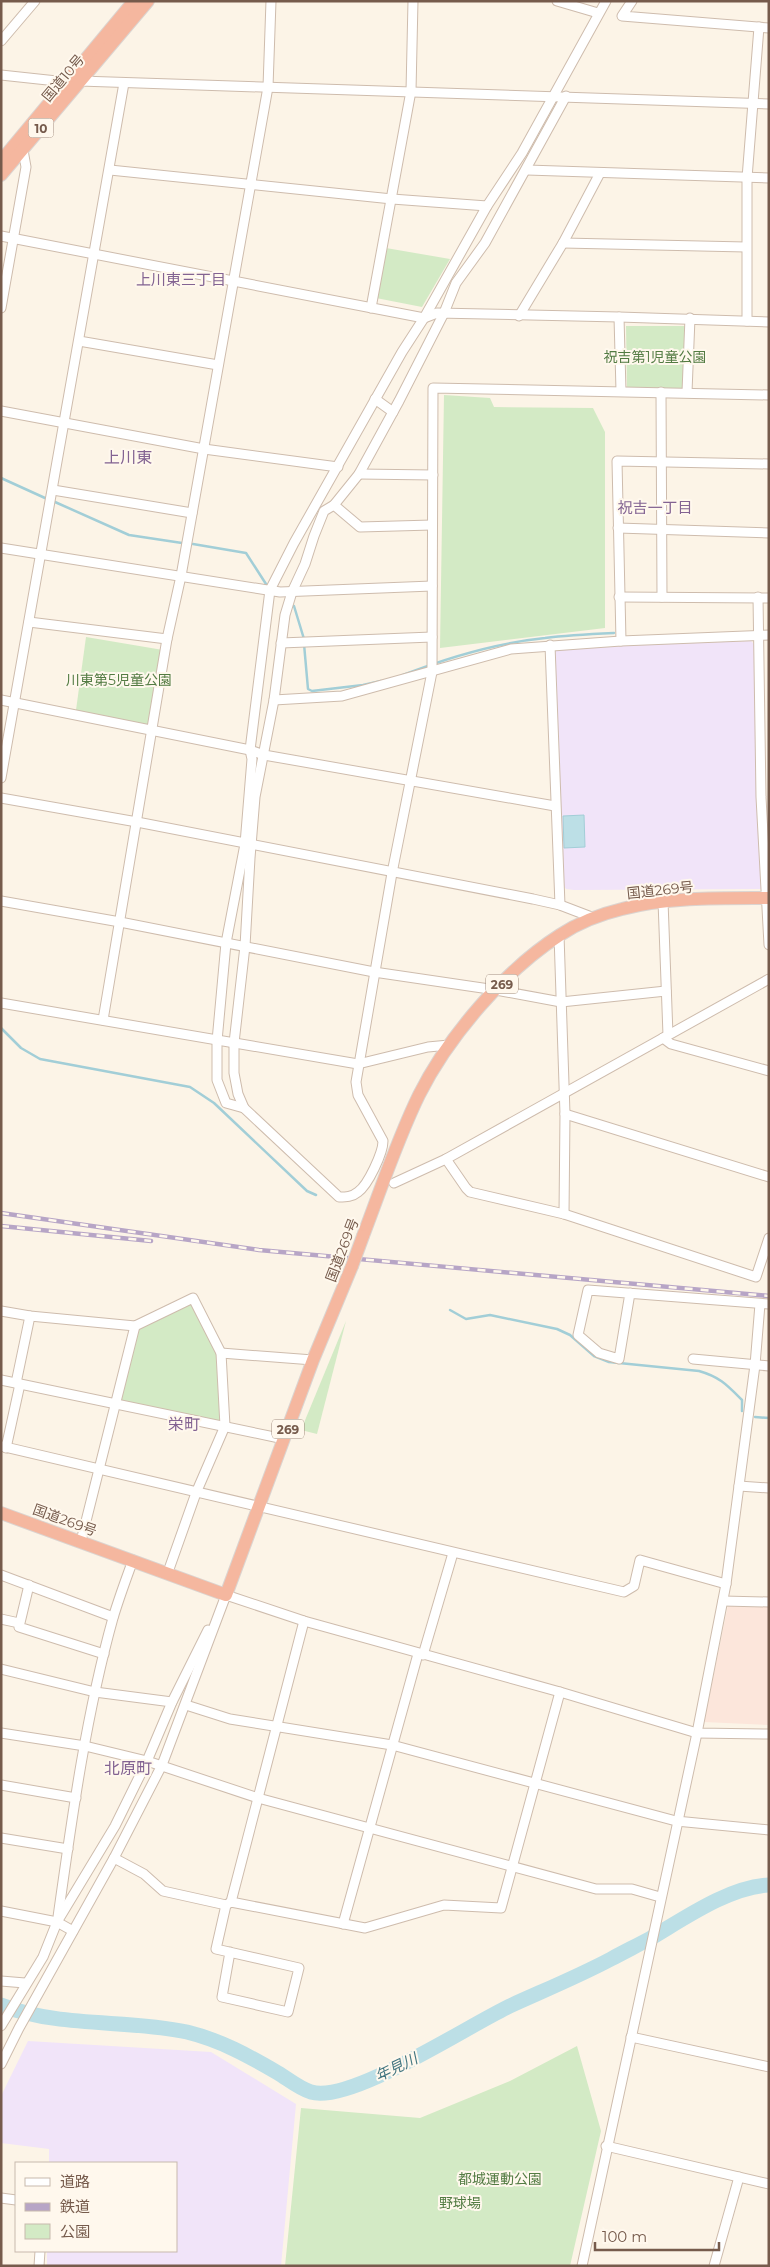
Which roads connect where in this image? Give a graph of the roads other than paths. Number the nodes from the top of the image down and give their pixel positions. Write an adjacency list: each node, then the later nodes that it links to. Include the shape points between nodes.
1 (35, 1): 12 (street)
2 (134, 1): 15 (highway, 国道10号 / 10)
3 (148, 1): 14 (highway, 国道10号 / 10)
4 (271, 1): 17 (street)
5 (413, 1): 18 (street)
6 (557, 1): 9 (street)
7 (606, 1): 9 (street)
8 (632, 1): 10 (street, via 622,16)
9 (598, 13): 19 (street)
10 (759, 27): 11 (street); 21 (street)
11 (769, 28)
12 (1, 41)
13 (1, 75): 15 (street)
14 (80, 81): 15 (street); 16 (street); 23 (highway, 国道10号 / 10)
15 (66, 82): 23 (highway, 国道10号 / 10)
16 (124, 83): 17 (street); 25 (street)
17 (268, 87): 18 (street); 31 (street)
18 (411, 91): 19 (street); 32 (street)
19 (555, 96): 20 (street); 33 (street)
20 (566, 96): 21 (street); 26 (street)
21 (753, 102): 22 (street); 29 (street)
22 (769, 104)
23 (19, 146): 24 (highway, 国道10号 / 10); 28 (highway, 国道10号 / 10); 35 (street, via 26,167)
24 (1, 161)
25 (110, 170): 31 (street); 38 (street)
26 (527, 170): 27 (street); 42 (street, via 479,253 456,283)
27 (600, 173): 29 (street); 36 (street)
28 (1, 175)
29 (747, 178): 30 (street); 37 (street)
30 (769, 178)
31 (251, 185): 32 (street); 39 (street)
32 (392, 199): 33 (street); 41 (street)
33 (487, 206): 45 (street)
34 (1, 236): 35 (street)
35 (14, 238): 38 (street); 40 (street)
36 (563, 243): 37 (street); 43 (street)
37 (746, 248): 47 (street)
38 (94, 254): 39 (street); 49 (street)
39 (234, 282): 41 (street); 50 (street)
40 (1, 308)
41 (370, 308): 45 (street)
42 (444, 313): 43 (street); 45 (street); 57 (street)
43 (519, 316): 44 (street)
44 (619, 316): 46 (street); 51 (street)
45 (424, 318): 55 (street)
46 (690, 318): 47 (street); 53 (street)
47 (747, 321): 48 (street)
48 (769, 322)
49 (79, 341): 50 (street); 58 (street)
50 (218, 366): 59 (street)
51 (621, 391): 52 (street); 64 (street, via 433,388)
52 (661, 392): 53 (street); 60 (street)
53 (686, 392): 54 (street)
54 (769, 395)
55 (375, 399): 57 (street); 62 (street)
56 (1, 411): 58 (street)
57 (393, 412): 63 (street)
58 (64, 423): 59 (street); 65 (street)
59 (204, 449): 62 (street); 67 (street)
60 (662, 461): 61 (street); 69 (street, via 617,461); 70 (street)
61 (769, 464)
62 (338, 467): 76 (street)
63 (359, 474): 64 (street); 66 (street)
64 (433, 475): 68 (street)
65 (53, 490): 67 (street); 73 (street)
66 (334, 505): 68 (street, via 360,527); 77 (street, via 324,511)
67 (192, 513): 74 (street)
68 (432, 525): 75 (street)
69 (618, 528): 70 (street); 79 (street)
70 (662, 529): 71 (street); 78 (street)
71 (769, 532)
72 (1, 548): 73 (street)
73 (41, 555): 74 (street); 82 (street)
74 (181, 576): 76 (street); 86 (street)
75 (432, 586): 77 (street); 85 (street)
76 (270, 590): 77 (street); 96 (street)
77 (292, 592): 88 (street)
78 (662, 597): 79 (street); 80 (street)
79 (620, 598): 87 (street)
80 (758, 598): 81 (street); 83 (street)
81 (769, 598)
82 (29, 622): 86 (street); 94 (street)
83 (758, 635): 84 (street); 87 (street); 93 (street)
84 (769, 635)
85 (432, 637): 88 (street); 90 (street)
86 (167, 639): 95 (street)
87 (621, 641): 89 (street)
88 (281, 643): 92 (street)
89 (550, 645): 90 (street, via 511,649); 102 (street)
90 (432, 672): 92 (street, via 342,696); 99 (street)
91 (1, 700): 94 (street)
92 (274, 700): 97 (street)
93 (764, 701): 100 (street)
94 (14, 702): 95 (street); 98 (street)
95 (153, 730): 96 (street); 103 (street)
96 (250, 750): 97 (street); 104 (street)
97 (264, 755): 99 (street); 104 (street)
98 (1, 778)
99 (410, 780): 102 (street); 105 (street)
100 (765, 797): 106 (street)
101 (1, 798): 103 (street)
102 (555, 806): 109 (street)
103 (137, 822): 104 (street); 111 (street)
104 (248, 845): 105 (street); 113 (street); 114 (street)
105 (392, 873): 109 (street); 116 (street)
106 (767, 898): 108 (highway, 国道269号 / 269); 115 (street)
107 (1, 901): 111 (street)
108 (663, 901): 110 (highway, 国道269号 / 269, via 623,908); 119 (street)
109 (560, 905): 110 (street)
110 (594, 918): 112 (highway, 国道269号 / 269)
111 (120, 922): 113 (street); 122 (street)
112 (559, 935): 118 (highway, 国道269号 / 269); 120 (street)
113 (226, 943): 114 (street); 124 (street)
114 (245, 946): 116 (street); 125 (street)
115 (769, 946)
116 (374, 972): 118 (street); 127 (street)
117 (769, 979): 123 (street)
118 (496, 990): 120 (street); 126 (highway, 国道269号 / 269)
119 (666, 991): 120 (street); 123 (street)
120 (561, 1002): 129 (street)
121 (1, 1003): 122 (street)
122 (103, 1020): 124 (street)
123 (666, 1036): 128 (street, via 671,1044); 129 (street)
124 (217, 1041): 125 (street); 130 (street, via 216,1070 222,1096 226,1103)
125 (234, 1043): 127 (street); 130 (street, via 234,1073)
126 (449, 1045): 127 (street); 144 (highway, 国道269号 / 269, bridge, via 420,1095)
127 (358, 1064): 130 (street, via 358,1095 383,1141 383,1149 372,1176 360,1191 349,1197 339,1197)
128 (769, 1071)
129 (564, 1094): 131 (street); 132 (street)
130 (244, 1108)
131 (565, 1114): 133 (street); 135 (street)
132 (446, 1158): 134 (street); 135 (street, via 470,1192)
133 (769, 1177)
134 (394, 1183)
135 (564, 1214): 136 (street, via 756,1278)
136 (769, 1238)
137 (630, 1293): 137 (street, via 588,1290 578,1335 599,1353 619,1359); 138 (street)
138 (765, 1304): 145 (street)
139 (1, 1311): 140 (street)
140 (30, 1316): 141 (street); 148 (street)
141 (135, 1326): 142 (street, via 193,1298); 149 (street)
142 (220, 1353): 144 (street); 150 (street)
143 (693, 1359): 145 (street)
144 (313, 1360): 151 (highway, 国道269号 / 269)
145 (755, 1365): 146 (street); 154 (street)
146 (769, 1366)
147 (1, 1380): 148 (street)
148 (18, 1383): 149 (street); 152 (street)
149 (116, 1403): 150 (street); 153 (street)
150 (225, 1426): 151 (street); 156 (street)
151 (284, 1438): 157 (highway, 国道269号 / 269)
152 (4, 1447): 153 (street)
153 (99, 1470): 156 (street); 159 (street)
154 (739, 1486): 155 (street); 164 (street)
155 (769, 1488)
156 (196, 1493): 157 (street); 162 (street)
157 (259, 1507): 160 (street); 166 (highway, 国道269号 / 269)
158 (1, 1513): 159 (highway, 国道269号)
159 (81, 1542): 161 (highway, 国道269号)
160 (453, 1553): 164 (street, via 624,1592 634,1586 640,1560); 174 (street)
161 (132, 1560): 162 (highway, 国道269号); 169 (street)
162 (168, 1572): 166 (highway, 国道269号)
163 (1, 1575): 165 (street)
164 (726, 1584): 167 (street)
165 (29, 1585): 169 (street); 172 (street)
166 (226, 1595): 171 (street); 178 (street); 179 (street)
167 (723, 1601): 168 (street); 182 (street)
168 (769, 1602)
169 (113, 1617): 173 (street)
170 (1, 1618): 172 (street)
171 (304, 1621): 174 (street); 180 (street)
172 (19, 1623): 173 (street, via 18,1627)
173 (104, 1654): 176 (street)
174 (421, 1655): 177 (street); 184 (street)
175 (1, 1669): 176 (street)
176 (96, 1692): 178 (street); 185 (street)
177 (560, 1692): 182 (street); 188 (street)
178 (172, 1702): 186 (street)
179 (186, 1705): 180 (street, via 230,1719); 187 (street)
180 (277, 1728): 184 (street); 191 (street)
181 (1, 1733): 185 (street)
182 (697, 1733): 183 (street); 192 (street)
183 (769, 1734)
184 (392, 1744): 188 (street); 193 (street)
185 (85, 1746): 186 (street); 190 (street)
186 (147, 1761): 187 (street); 202 (street, via 115,1826)
187 (162, 1765): 191 (street); 197 (street)
188 (536, 1782): 192 (street); 198 (street)
189 (1, 1785): 190 (street)
190 (76, 1798): 196 (street)
191 (258, 1798): 193 (street); 200 (street)
192 (676, 1821): 194 (street); 199 (street)
193 (370, 1828): 198 (street); 203 (street)
194 (769, 1830)
195 (1, 1838): 196 (street)
196 (68, 1849): 202 (street)
197 (114, 1858): 200 (street, via 144,1874 163,1891); 204 (street)
198 (514, 1868): 199 (street, via 596,1889 632,1889); 203 (street, via 501,1908 444,1905 365,1928)
199 (660, 1897): 209 (street)
200 (228, 1904): 203 (street); 205 (street, via 216,1949)
201 (1, 1911): 202 (street)
202 (57, 1922): 204 (street); 207 (street, via 42,1957)
203 (343, 1924)
204 (74, 1932): 210 (street)
205 (230, 1952): 205 (street, via 299,1968 288,2012 222,1997)
206 (1, 1981): 207 (street)
207 (24, 1985): 208 (street)
208 (2, 2022)
209 (630, 2037): 211 (street); 212 (street)
210 (1, 2064)
211 (769, 2067)
212 (606, 2146): 213 (street); 219 (street)
213 (739, 2177): 214 (street); 220 (street)
214 (769, 2184)
215 (1, 2198): 216 (street)
216 (15, 2200)
217 (40, 2252): 218 (street)
218 (39, 2266)
219 (582, 2266)
220 (714, 2266)

